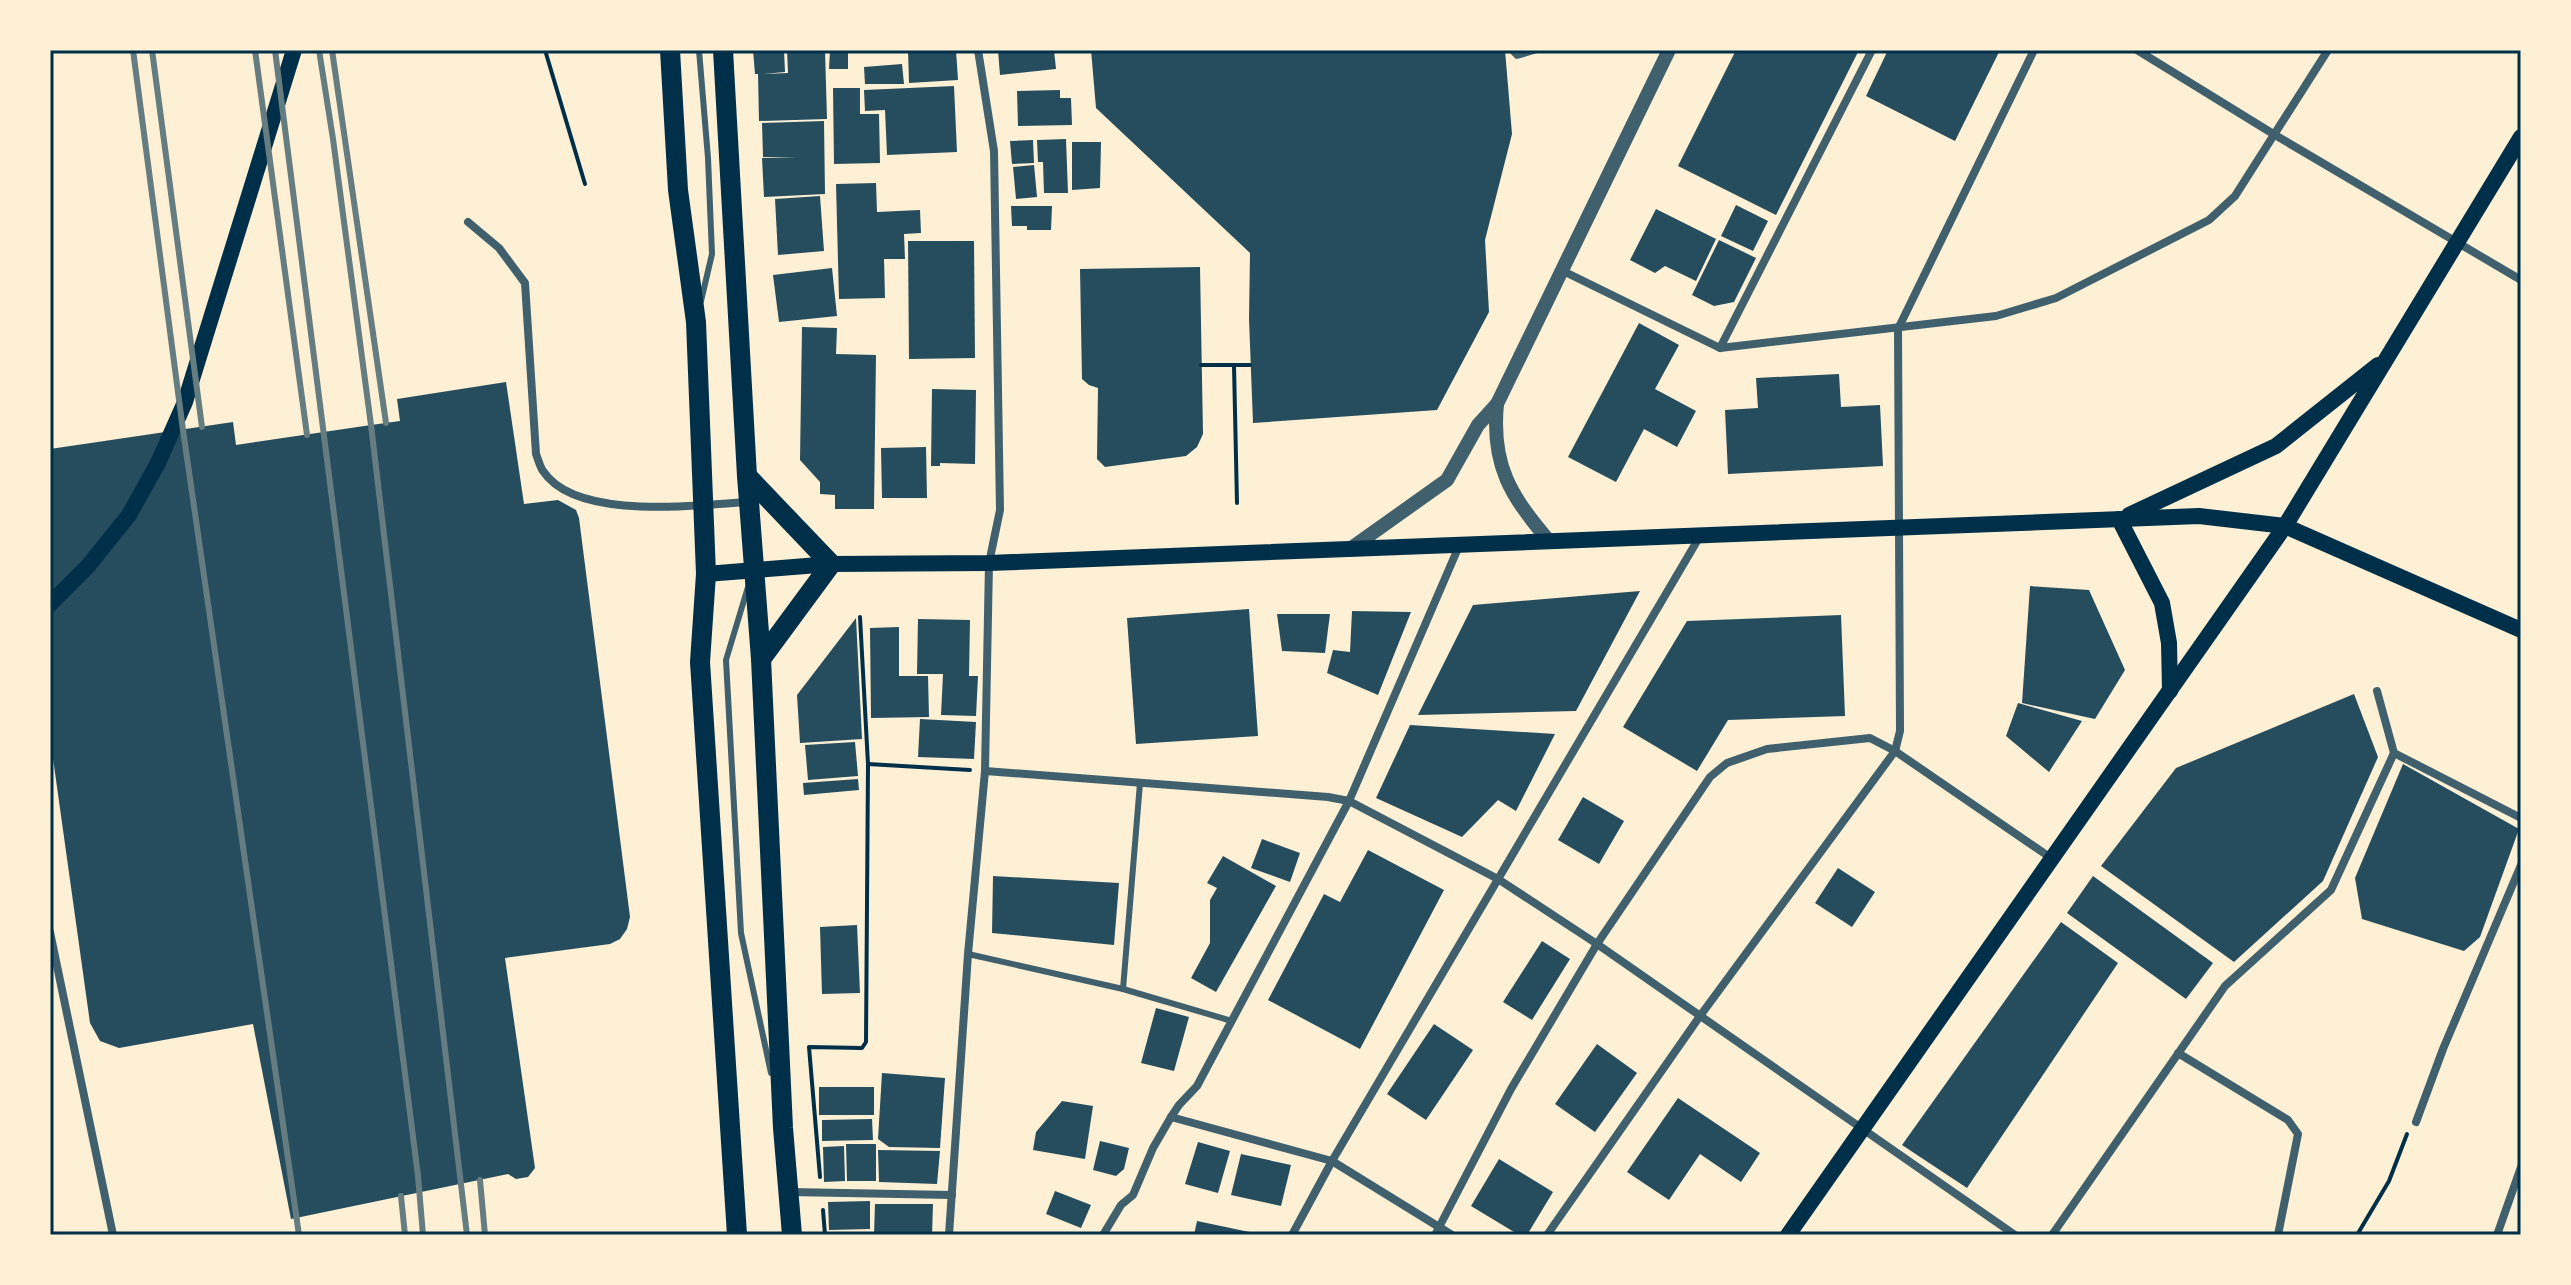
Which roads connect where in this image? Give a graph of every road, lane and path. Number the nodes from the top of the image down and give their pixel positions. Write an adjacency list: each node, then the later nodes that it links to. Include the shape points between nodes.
1 (294, 50): 44 (main road, via 204,344 164,451 129,515)
2 (545, 50): 16 (path)
3 (670, 50): 21 (main road, via 678,190)
4 (699, 50): 21 (lane, via 712,254)
5 (723, 50): 29 (main road)
6 (978, 50): 40 (street, via 994,151 1000,510)
7 (1511, 50): 8 (lane, via 1517,56)
8 (1537, 50)
9 (1669, 50): 19 (street)
10 (1872, 50): 23 (street)
11 (2034, 50): 22 (street)
12 (2137, 50): 14 (street)
13 (2328, 50): 14 (street)
14 (2275, 135): 18 (street); 22 (street, via 2235,196 2209,220 2056,298 1996,316)
15 (2521, 137): 18 (main road)
16 (585, 184)
17 (468, 222): 32 (street, via 499,248 525,283 536,454 543,472 580,497 650,508)
18 (2457, 243): 20 (street); 24 (main road)
19 (1563, 271): 23 (street); 28 (street)
20 (2521, 280)
21 (696, 322): 32 (main road)
22 (1898, 329): 23 (street); 35 (street)
23 (1720, 348)
24 (2385, 359): 33 (main road, via 2276,446); 34 (main road)
25 (1201, 365): 27 (path)
26 (1250, 365): 27 (path)
27 (1234, 366): 31 (path)
28 (1497, 404): 37 (street, via 1495,432 1505,478); 39 (street, via 1478,425 1447,480)
29 (747, 476): 30 (main road); 41 (main road)
30 (750, 501): 32 (street); 42 (main road)
31 (1237, 503)
32 (702, 505): 43 (main road)
33 (2119, 519): 34 (main road, via 2199,516); 35 (main road); 48 (main road, via 2162,603)
34 (2285, 526): 46 (main road); 48 (main road)
35 (1899, 528): 36 (main road); 50 (street, via 1900,731)
36 (1700, 536): 37 (main road); 59 (street)
37 (1549, 541): 38 (main road)
38 (1460, 545): 39 (main road); 55 (street)
39 (1350, 549): 40 (main road)
40 (989, 563): 41 (main road); 53 (street)
41 (831, 564): 42 (main road); 47 (main road)
42 (753, 570): 43 (main road); 47 (main road); 69 (lane, via 726,660 741,933)
43 (706, 574): 78 (main road, via 700,662)
44 (50, 604)
45 (860, 617): 52 (path)
46 (2521, 630)
47 (761, 659): 69 (main road)
48 (2170, 691): 57 (main road)
49 (2377, 691): 51 (street)
50 (1895, 751): 57 (street); 61 (street, via 1870,738 1767,749 1727,763 1710,777); 64 (street)
51 (2394, 753): 56 (street); 66 (street, via 2331,890 2225,986)
52 (868, 764): 53 (path); 74 (path, via 866,1042 862,1048 809,1047)
53 (985, 771): 54 (street); 62 (street)
54 (1140, 783): 55 (street); 63 (lane)
55 (1349, 801): 59 (street); 65 (street)
56 (2521, 818)
57 (2052, 859): 70 (main road)
58 (2521, 865): 68 (street)
59 (1498, 879): 61 (street); 71 (street)
60 (50, 932): 77 (street)
61 (1597, 944): 64 (street); 76 (street, via 1511,1089)
62 (968, 954): 63 (lane); 75 (street)
63 (1123, 989): 65 (lane)
64 (1700, 1016): 70 (street); 85 (street)
65 (1232, 1021): 67 (street, via 1197,1086)
66 (2178, 1053): 88 (street); 89 (street, via 2288,1120 2298,1134)
67 (1171, 1117): 71 (street); 82 (street, via 1133,1195)
68 (2416, 1122): 90 (path)
69 (783, 1128): 73 (main road)
70 (1862, 1129): 86 (main road); 87 (street)
71 (1332, 1161): 76 (street); 83 (street)
72 (2521, 1167): 91 (street)
73 (788, 1192): 74 (street); 79 (main road)
74 (821, 1192): 75 (street); 80 (path)
75 (952, 1195): 81 (street)
76 (1437, 1231): 84 (street)
77 (113, 1235)
78 (737, 1235)
79 (792, 1235)
80 (825, 1235)
81 (949, 1235)
82 (1103, 1235)
83 (1292, 1235)
84 (1452, 1235)
85 (1547, 1235)
86 (1788, 1235)
87 (2015, 1235)
88 (2052, 1235)
89 (2278, 1235)
90 (2357, 1235)
91 (2497, 1235)

